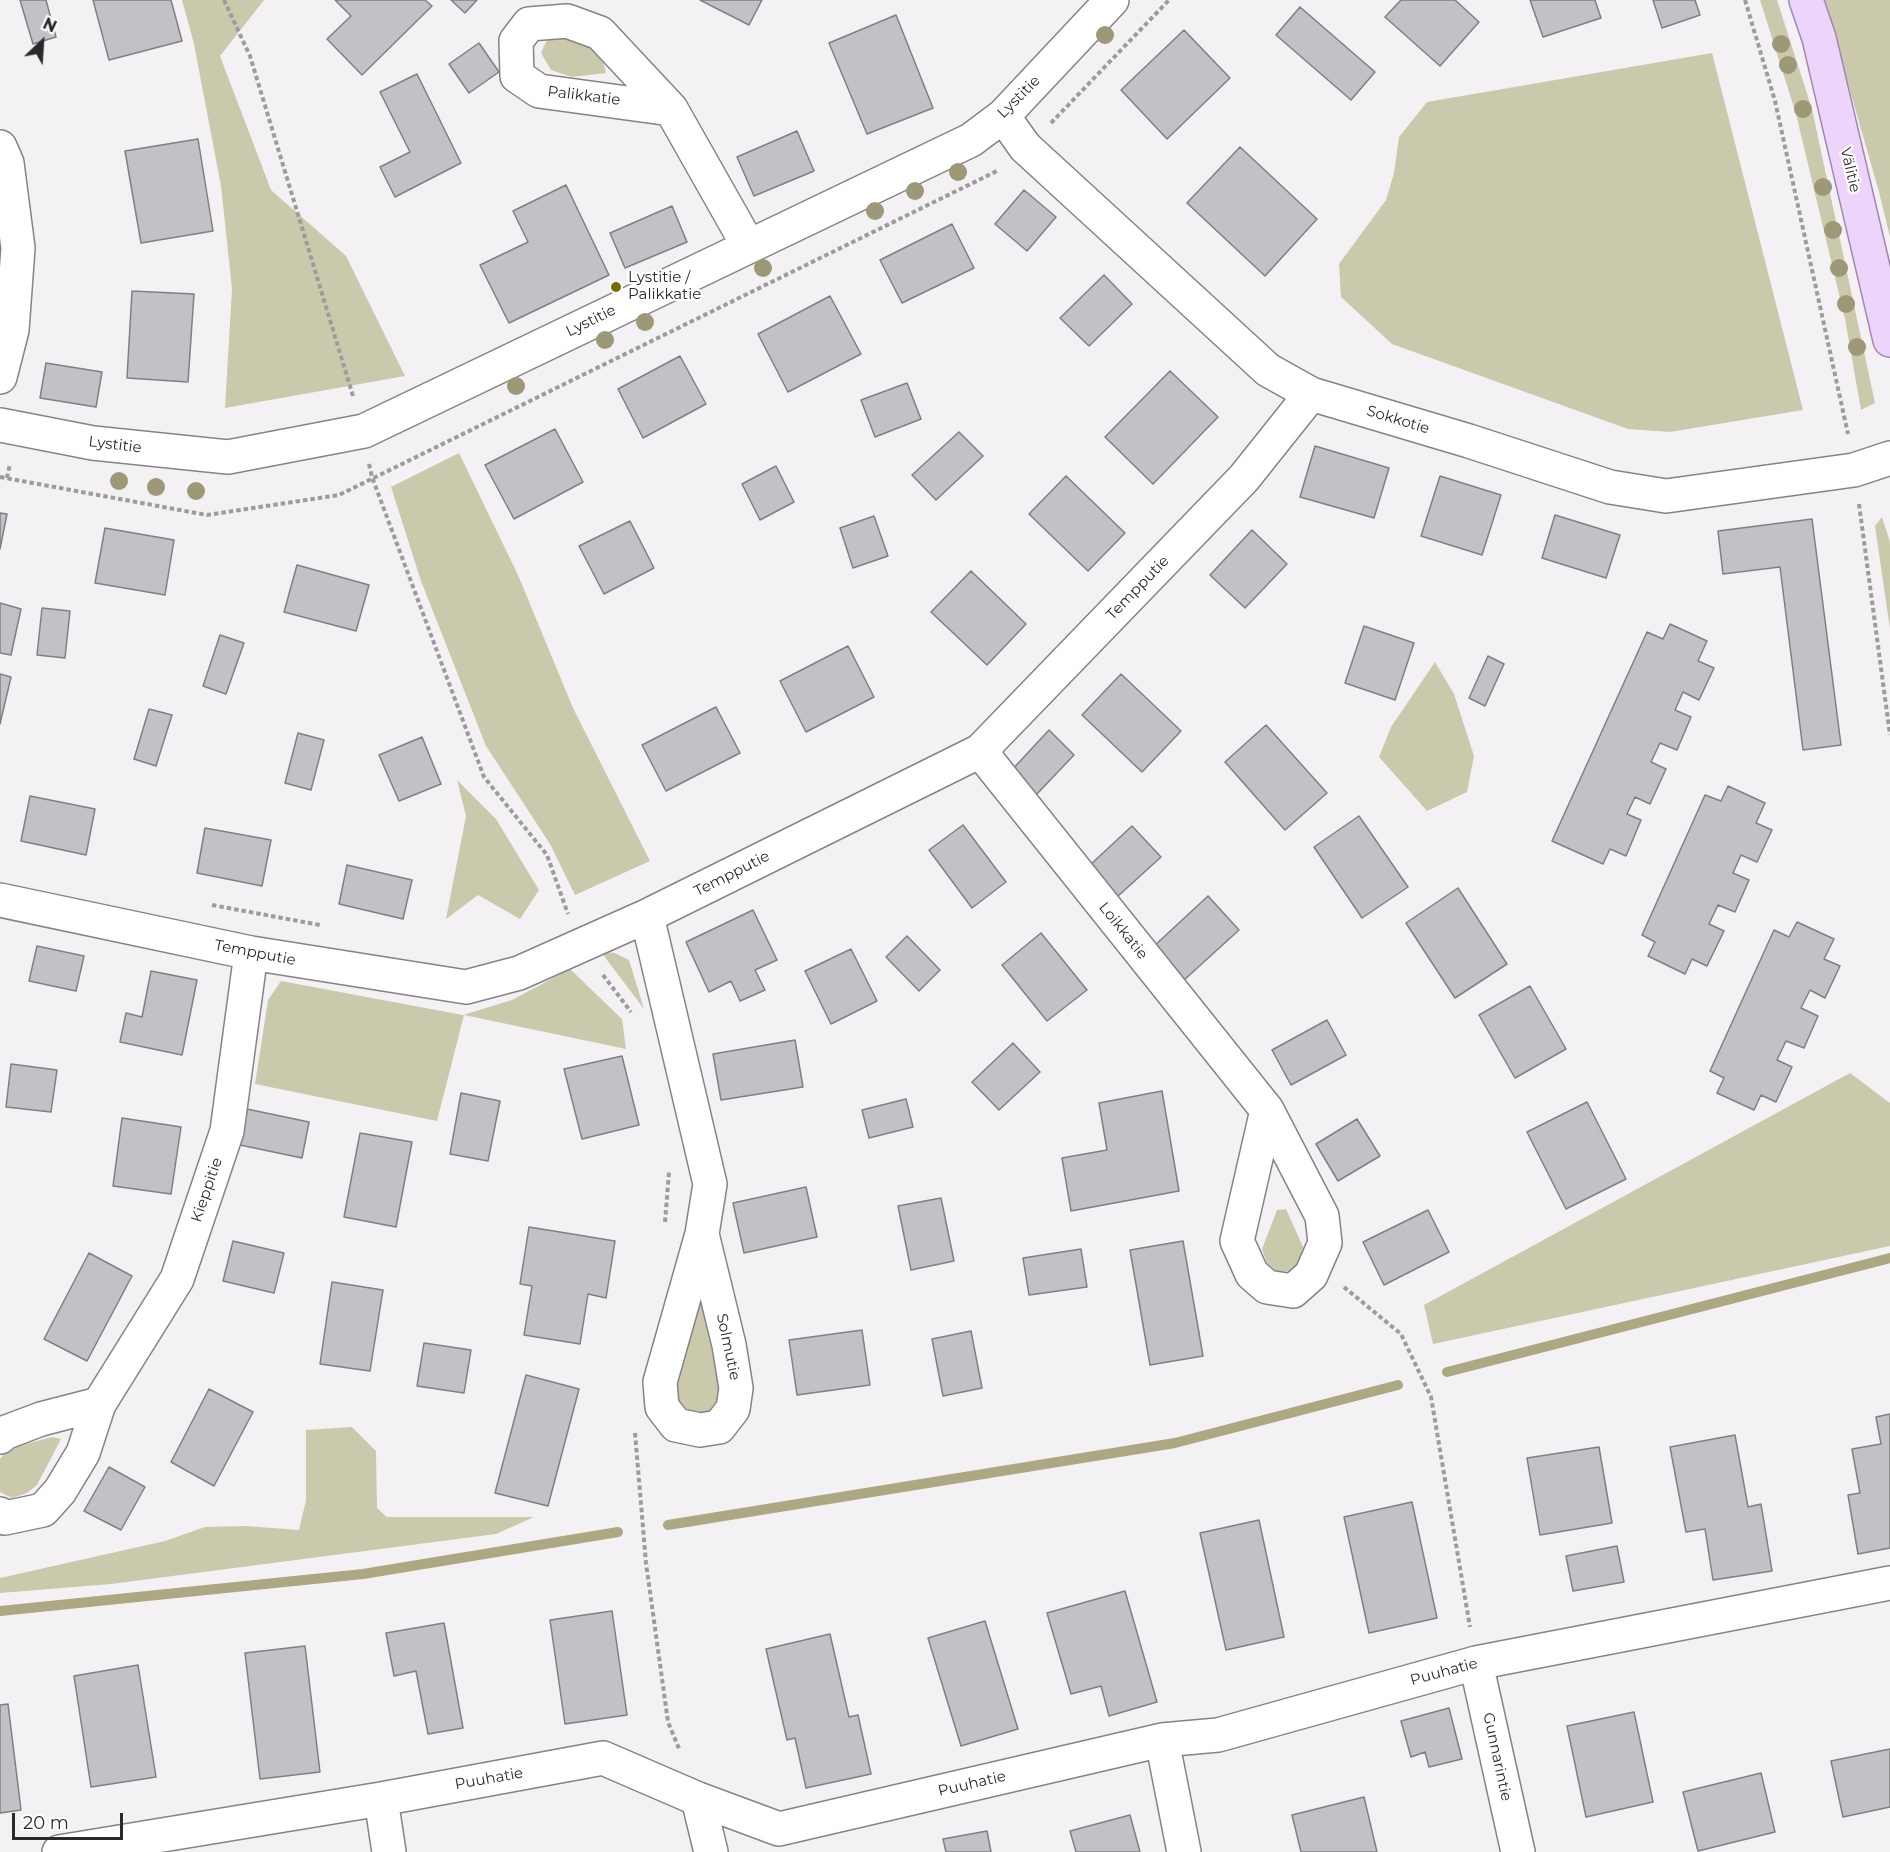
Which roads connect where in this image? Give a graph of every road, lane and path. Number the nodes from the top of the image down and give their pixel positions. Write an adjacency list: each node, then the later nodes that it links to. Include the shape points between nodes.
1 (224, 0): 14 (path, via 250,56)
2 (1112, 0): 6 (street, Lystitie)
3 (1745, 0): 15 (path, via 1775,101)
4 (1806, 0): 10 (main road, Välitie, via 1819,38)
5 (670, 109): 9 (street)
6 (1004, 116): 9 (street, Lystitie, via 971,140); 12 (street, Sokkotie, via 1025,147 1268,370)
7 (0, 147): 8 (street, via 8,163)
8 (9, 245): 11 (street, via 12,330)
9 (748, 245): 14 (street, Lystitie)
10 (1890, 340)
11 (0, 377)
12 (1311, 394): 18 (street, Sokkotie, via 1610,487 1666,496); 21 (street, Tempputie, via 1244,478)
13 (0, 425): 14 (street, Lystitie, via 93,442 228,457)
14 (363, 431): 28 (path, via 372,477 484,777 548,855)
15 (1848, 434): 16 (path); 18 (path)
16 (1837, 436)
17 (1890, 458): 18 (street, Sokkotie)
18 (1854, 470): 19 (path)
19 (1888, 712): 20 (path)
20 (1890, 735)
21 (980, 751): 25 (street, Tempputie); 31 (street, Loikkatie)
22 (0, 900): 29 (street, Tempputie)
23 (200, 903): 27 (path)
24 (579, 911): 28 (path)
25 (647, 916): 28 (street, Tempputie); 34 (street, Solmutie, via 710,1184)
26 (558, 921): 28 (path)
27 (321, 925)
28 (575, 930): 29 (street, Tempputie, via 519,973 466,987); 30 (path)
29 (251, 953): 36 (street, Kieppitie, via 231,1106 221,1149 177,1279)
30 (637, 1019)
31 (1268, 1110): 35 (street, Loikkatie, via 1322,1216 1325,1243); 35 (street, Loikkatie, via 1237,1241 1252,1274 1267,1287 1293,1291 1311,1275)
32 (669, 1170): 33 (path)
33 (665, 1224)
34 (702, 1234): 34 (street, Solmutie, via 660,1382 662,1407 676,1425 700,1430 719,1427 733,1409 736,1388)
35 (1316, 1264): 41 (path, via 1401,1334 1431,1397)
36 (99, 1404): 38 (street, via 41,1419); 39 (street, Kieppitie, via 83,1453 60,1491 43,1510 5,1518)
37 (635, 1422): 44 (path, via 646,1563 668,1722)
38 (0, 1437)
39 (0, 1514)
40 (1890, 1583): 41 (street, Puuhatie)
41 (1476, 1663): 42 (street, Puuhatie, via 1218,1735); 49 (street, Gunnarintie)
42 (1162, 1740): 44 (street, Puuhatie, via 779,1829); 48 (street)
43 (381, 1799): 44 (street, Puuhatie, via 603,1758); 45 (street, Puuhatie); 46 (street)
44 (698, 1800): 47 (street)
45 (58, 1852)
46 (389, 1852)
47 (711, 1852)
48 (1184, 1852)
49 (1518, 1852)

